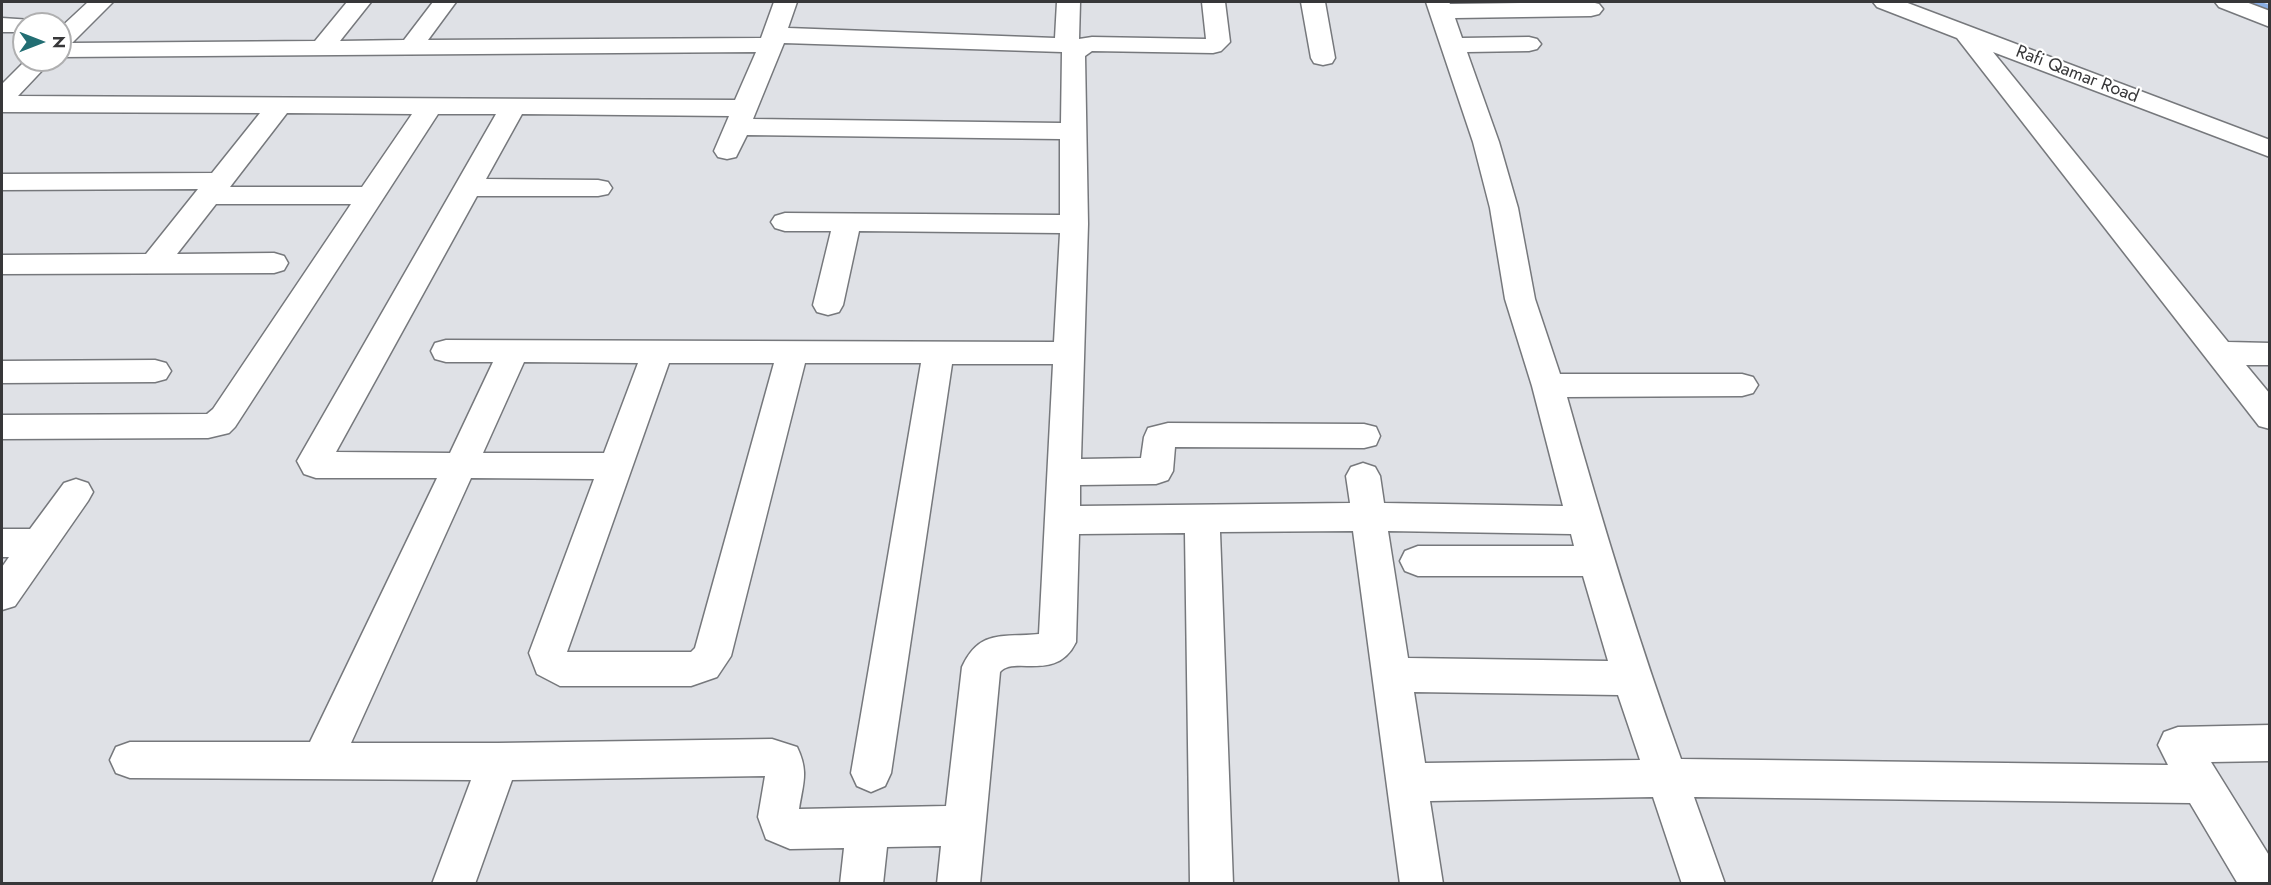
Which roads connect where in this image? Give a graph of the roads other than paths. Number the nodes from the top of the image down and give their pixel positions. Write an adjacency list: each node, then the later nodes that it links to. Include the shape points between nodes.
1 (100, 2): 16 (street)
2 (359, 2): 23 (street)
3 (444, 2): 21 (street)
4 (785, 2): 18 (street)
5 (1069, 2): 22 (street)
6 (1214, 2): 22 (street, via 1218,42 1213,46)
7 (1313, 2): 25 (street)
8 (1885, 2): 17 (street, Rafi Qamar Road)
9 (2228, 2): 15 (street)
10 (2261, 2): 13 (street)
11 (1439, 6): 12 (street); 20 (street)
12 (1542, 6): 14 (street)
13 (2270, 6)
14 (1591, 9)
15 (2270, 20)
16 (72, 24)
17 (1965, 32): 34 (street, Rafi Qamar Road); 54 (street)
18 (772, 40): 21 (street); 22 (street); 32 (street)
19 (1529, 44): 20 (street)
20 (1453, 45): 59 (street, via 1486,142 1504,208 1520,299)
21 (412, 46): 23 (street)
22 (1075, 46): 33 (street, via 1071,61)
23 (323, 47): 24 (street)
24 (72, 50)
25 (1323, 58)
26 (20, 72): 27 (street)
27 (2, 98)
28 (2, 104): 29 (street)
29 (279, 105): 30 (street); 38 (street)
30 (430, 106): 31 (street); 40 (street)
31 (513, 107): 32 (street); 37 (street)
32 (741, 118): 33 (street); 35 (street)
33 (1073, 131): 43 (street)
34 (2270, 149)
35 (727, 151)
36 (2, 182): 38 (street)
37 (468, 187): 39 (street); 63 (street, via 314,461 316,465)
38 (214, 188): 40 (street); 45 (street)
39 (598, 188)
40 (370, 196): 61 (street, via 218,424)
41 (785, 222): 42 (street)
42 (847, 223): 43 (street); 47 (street)
43 (1074, 224): 53 (street)
44 (274, 263): 45 (street)
45 (154, 264): 46 (street)
46 (2, 265)
47 (828, 305)
48 (446, 351): 49 (street)
49 (514, 351): 51 (street); 63 (street)
50 (793, 351): 51 (street); 52 (street); 64 (street, via 712,656 704,665 691,669 560,669 550,662 549,653)
51 (657, 352): 64 (street)
52 (938, 352): 53 (street); 83 (street)
53 (1070, 353): 65 (street)
54 (2219, 353): 55 (street); 60 (street)
55 (2270, 354)
56 (155, 371): 57 (street)
57 (2, 372)
58 (1742, 385): 59 (street)
59 (1548, 386): 71 (street)
60 (2270, 417)
61 (2, 427)
62 (1364, 436): 65 (street, via 1168,435 1158,441 1156,471)
63 (462, 466): 64 (street); 81 (street)
64 (616, 466)
65 (1064, 472): 70 (street)
66 (1363, 476): 68 (street)
67 (76, 492): 73 (street)
68 (1368, 517): 69 (street); 71 (street); 77 (street)
69 (1202, 519): 70 (street); 92 (street)
70 (1061, 520): 87 (street, via 1057,642 1046,650 999,651 987,656 981,667)
71 (1584, 520): 75 (street)
72 (2, 543): 73 (street)
73 (39, 543): 76 (street)
74 (1418, 561): 75 (street)
75 (1596, 561): 78 (street)
76 (2, 595)
77 (1391, 675): 78 (street); 85 (street)
78 (1632, 678): 84 (street)
79 (2270, 743): 86 (street, via 2178,745)
80 (130, 760): 81 (street)
81 (322, 761): 82 (street)
82 (498, 762): 88 (street, via 772,757 783,760 787,769 778,817 781,825 790,829); 89 (street)
83 (871, 773)
84 (1666, 778): 85 (street); 86 (street); 94 (street)
85 (1407, 782): 93 (street)
86 (2199, 784): 95 (street)
87 (963, 826): 88 (street); 91 (street)
88 (868, 828): 90 (street)
89 (453, 884)
90 (861, 884)
91 (958, 884)
92 (1212, 884)
93 (1422, 884)
94 (1704, 884)
95 (2262, 884)

